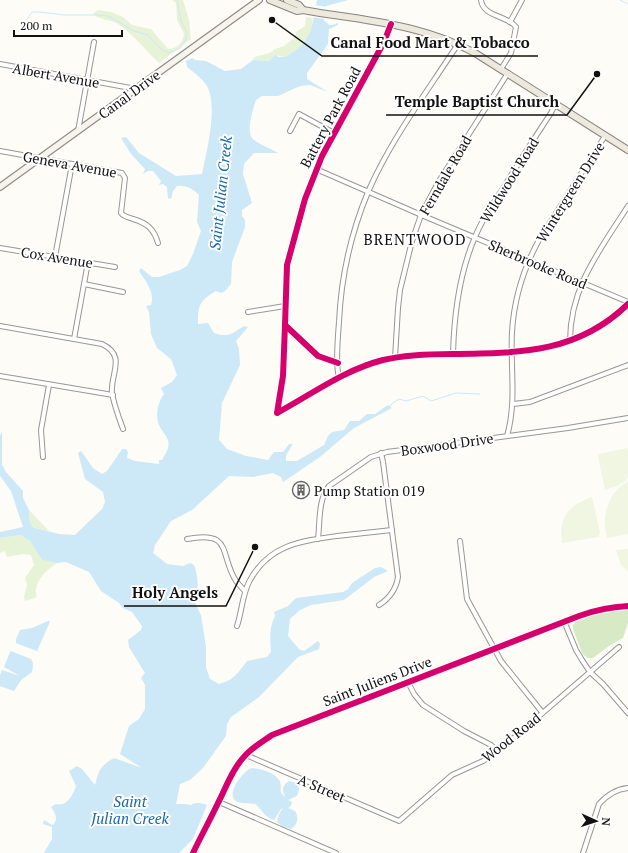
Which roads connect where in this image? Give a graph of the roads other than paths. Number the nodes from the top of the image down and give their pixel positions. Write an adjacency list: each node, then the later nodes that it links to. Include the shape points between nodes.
1 (259, 0): 15 (main road, Canal Drive)
2 (270, 0): 6 (main road, via 297,11)
3 (287, 0): 6 (main road, via 299,5)
4 (481, 0): 7 (street, via 485,10)
5 (522, 0): 7 (street)
6 (303, 10): 8 (main road)
7 (510, 22): 12 (street, via 515,25 516,31 511,53)
8 (391, 24): 10 (main road, via 423,31); 19 (street, Battery Park Road, via 384,42)
9 (94, 42): 14 (street)
10 (458, 44): 12 (main road); 27 (street, via 392,147)
11 (0, 64): 14 (street, Albert Avenue)
12 (501, 69): 13 (main road)
13 (508, 74): 16 (main road); 29 (street, Ferndale Road, via 442,175)
14 (87, 80): 15 (street, Albert Avenue); 17 (street)
15 (136, 89): 17 (main road, Canal Drive)
16 (555, 104): 20 (main road); 30 (street, Wildwood Road)
17 (78, 131): 23 (main road, Canal Drive)
18 (290, 131): 19 (street, via 299,114)
19 (334, 133): 25 (street, Battery Park Road)
20 (605, 136): 21 (main road); 34 (street, Wintergreen Drive, via 540,238)
21 (628, 150)
22 (0, 151): 23 (street, Geneva Avenue)
23 (41, 158): 24 (street, Geneva Avenue); 26 (main road, Canal Drive)
24 (72, 164): 31 (street, Geneva Avenue, via 122,173 125,178 121,211 123,215 149,226); 33 (street)
25 (316, 169): 27 (street, Sherbrooke Road); 41 (street, Battery Park Road, via 288,259)
26 (0, 187)
27 (368, 192): 29 (street, Sherbrooke Road); 50 (street, via 355,228 346,266 340,308)
28 (628, 206): 37 (street)
29 (422, 215): 30 (street, Sherbrooke Road); 49 (street, Ferndale Road, via 412,241 400,290)
30 (474, 238): 34 (street, Sherbrooke Road); 48 (street, Wildwood Road, via 459,290)
31 (158, 243)
32 (0, 248): 33 (street, Cox Avenue)
33 (55, 257): 35 (street, Cox Avenue)
34 (529, 260): 37 (street, Sherbrooke Road); 47 (street, Wintergreen Drive, via 515,302)
35 (88, 262): 36 (street, Cox Avenue); 38 (street)
36 (115, 267)
37 (582, 282): 40 (street, Sherbrooke Road); 46 (street, via 572,317)
38 (84, 284): 39 (street); 45 (street)
39 (123, 292)
40 (628, 303): 46 (street, via 597,328)
41 (285, 306): 42 (street); 43 (street, Battery Park Road)
42 (248, 312)
43 (285, 325): 50 (street, via 318,356); 53 (street, Battery Park Road, via 283,371 277,413)
44 (0, 326): 45 (street)
45 (74, 339): 55 (street, via 102,344 112,351 116,364)
46 (570, 341): 47 (street, via 536,350)
47 (512, 352): 48 (street); 56 (street, Wintergreen Drive)
48 (453, 354): 49 (street)
49 (395, 358): 53 (street, via 358,367)
50 (338, 363): 53 (street)
51 (628, 365): 56 (street, via 530,402)
52 (0, 376): 54 (street)
53 (339, 377)
54 (49, 385): 55 (street); 61 (street, via 41,430)
55 (113, 395): 58 (street)
56 (513, 404): 59 (street, Wintergreen Drive)
57 (628, 418): 59 (street, Boxwood Drive)
58 (123, 429)
59 (507, 436): 60 (street, Boxwood Drive)
60 (381, 453): 62 (street); 64 (street, Boxwood Drive, via 365,461 326,490 322,498)
61 (43, 457)
62 (392, 530): 64 (street); 67 (street, via 398,571 397,582 390,596)
63 (187, 539): 66 (street, via 204,537 218,541 224,548 236,580)
64 (318, 539): 66 (street, via 294,544 273,554 255,572)
65 (460, 541): 72 (street, via 467,599)
66 (245, 591): 70 (street)
67 (378, 605)
68 (628, 606): 69 (street, Saint Juliens Drive, via 595,610)
69 (564, 621): 72 (street, Saint Juliens Drive); 73 (street, via 576,650)
70 (237, 626)
71 (619, 647): 73 (street, Wood Road)
72 (494, 649): 74 (street, Saint Juliens Drive); 75 (street, via 513,678)
73 (590, 672): 75 (street, Wood Road); 76 (street)
74 (408, 682): 77 (street, via 423,705); 78 (street, Saint Juliens Drive, via 272,735)
75 (542, 712): 77 (street, Wood Road)
76 (628, 713)
77 (498, 751): 81 (street, Wood Road, via 452,775)
78 (246, 754): 80 (street, Saint Juliens Drive, via 234,769); 81 (street, A Street)
79 (628, 788): 84 (street, via 618,790 599,804)
80 (219, 802): 82 (street, Saint Juliens Drive); 83 (street)
81 (399, 821)
82 (193, 853)
83 (336, 853)
84 (582, 853)

